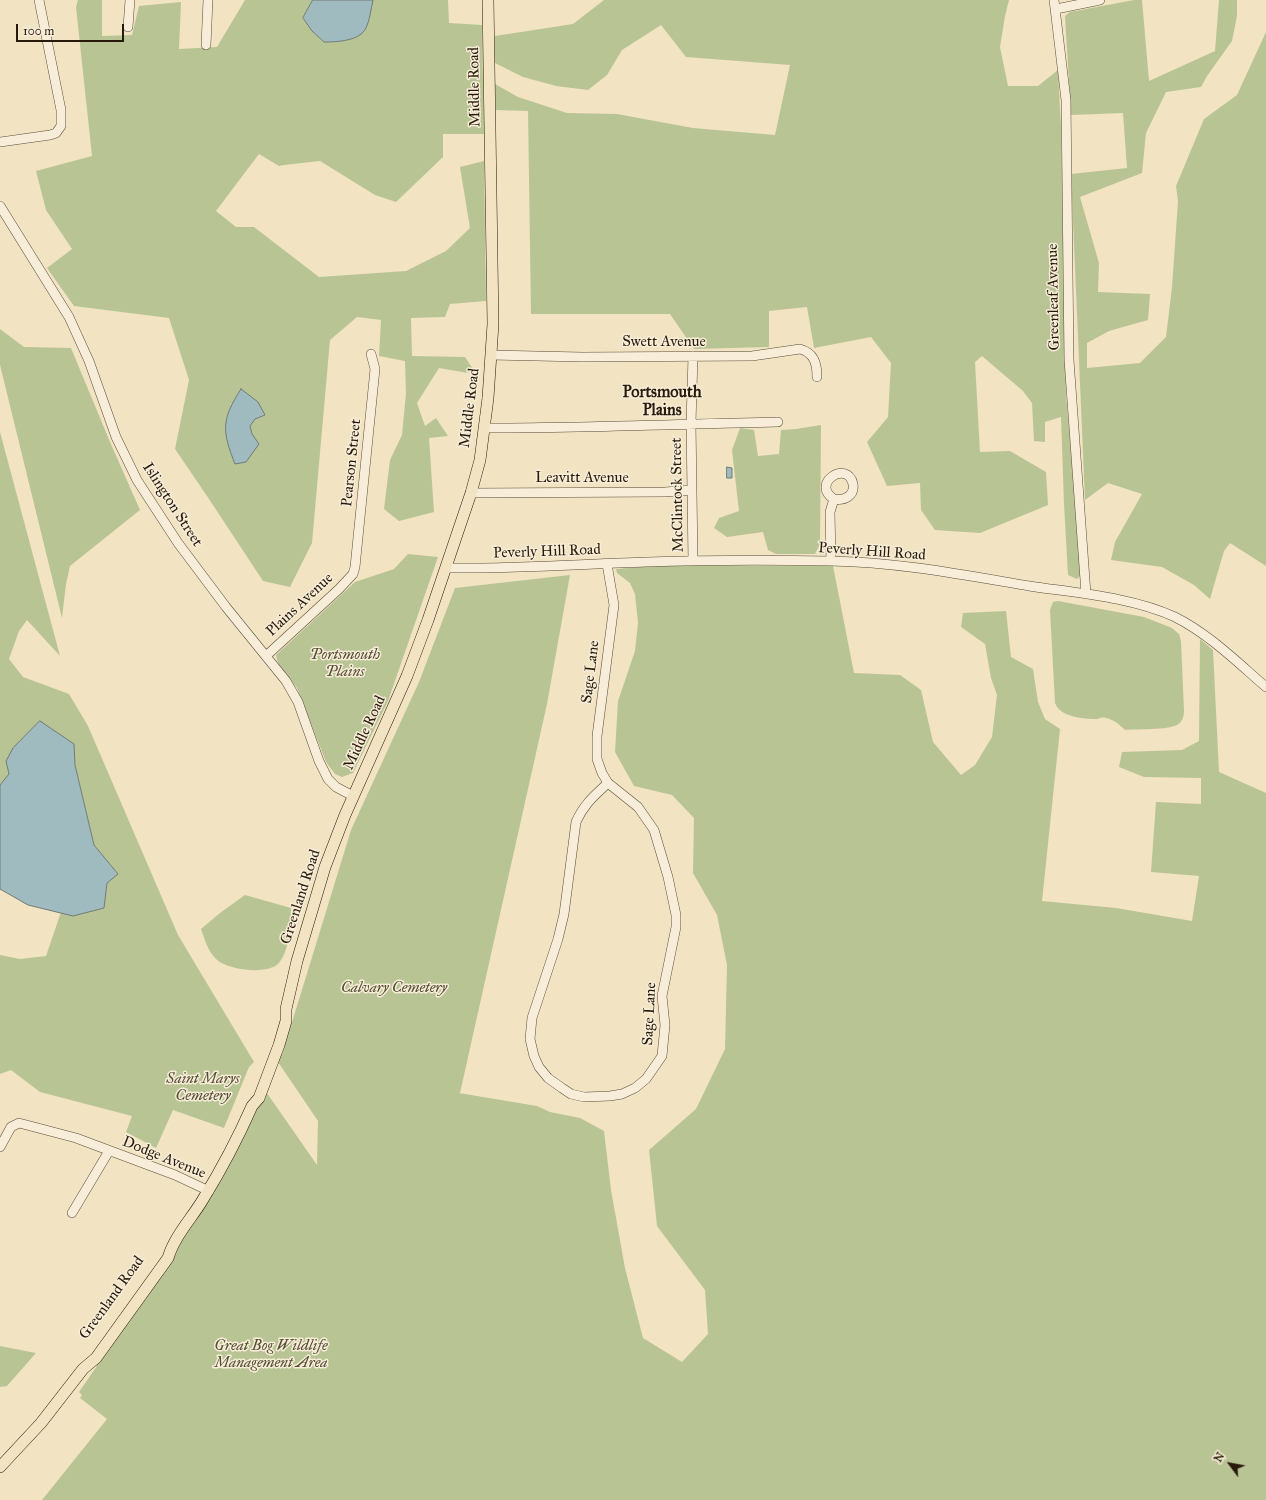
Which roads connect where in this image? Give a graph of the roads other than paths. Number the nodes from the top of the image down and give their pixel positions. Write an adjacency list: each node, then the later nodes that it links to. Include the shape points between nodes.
1 (39, 0): 9 (street, via 61,110 60,130 50,135)
2 (130, 0): 7 (street)
3 (208, 0): 8 (street)
4 (488, 0): 12 (main road, Middle Road, via 493,275)
5 (1100, 0): 6 (street)
6 (1055, 4): 26 (street, Greenleaf Avenue, via 1066,100 1069,360)
7 (128, 28)
8 (206, 45)
9 (0, 142)
10 (0, 206): 27 (street, Islington Street, via 69,317 89,361 116,437 148,497 178,543)
11 (371, 354): 25 (street, Pearson Street, via 375,369)
12 (491, 355): 13 (street, Swett Avenue); 17 (main road, Middle Road)
13 (693, 356): 14 (street, Swett Avenue, via 752,356 800,349 805,350 815,360); 16 (street, McClintock Street)
14 (817, 377)
15 (778, 422): 16 (street)
16 (691, 423): 17 (street, via 651,426); 18 (street, McClintock Street)
17 (484, 428): 19 (main road, Middle Road)
18 (692, 490): 19 (street, Leavitt Avenue); 21 (street, McClintock Street)
19 (472, 493): 24 (main road, Middle Road)
20 (834, 499): 22 (street, via 830,512)
21 (693, 561): 22 (street, Peverly Hill Road); 23 (street, Peverly Hill Road)
22 (831, 561): 26 (street, Peverly Hill Road, via 915,568)
23 (607, 564): 24 (street, Peverly Hill Road); 29 (street, Sage Lane, via 614,605 596,749 602,773)
24 (446, 568): 30 (main road, Middle Road, via 407,676)
25 (353, 574): 27 (street, Plains Avenue)
26 (1086, 594): 28 (street, Peverly Hill Road, via 1134,604 1175,617 1204,634)
27 (266, 656): 30 (street, Islington Street, via 281,674 298,702 328,779 336,787)
28 (1266, 688)
29 (608, 783): 29 (street, Sage Lane, via 638,807 654,830 668,877 676,927 662,996 665,1025 662,1056 646,1079 635,1088 622,1094 584,1097 571,1094 548,1078 539,1067 530,1039 532,1018 564,914 576,822 588,800)
30 (353, 796): 33 (main road, Greenland Road, via 316,896 259,1098 252,1106)
31 (0, 1147): 32 (street, Dodge Avenue, via 11,1127 19,1123 76,1138)
32 (109, 1151): 33 (street, Dodge Avenue, via 174,1175); 34 (street, Dodge Avenue)
33 (208, 1191): 35 (main road, Greenland Road, via 171,1248 162,1254 90,1353 83,1369 41,1423)
34 (72, 1213)
35 (0, 1467)

